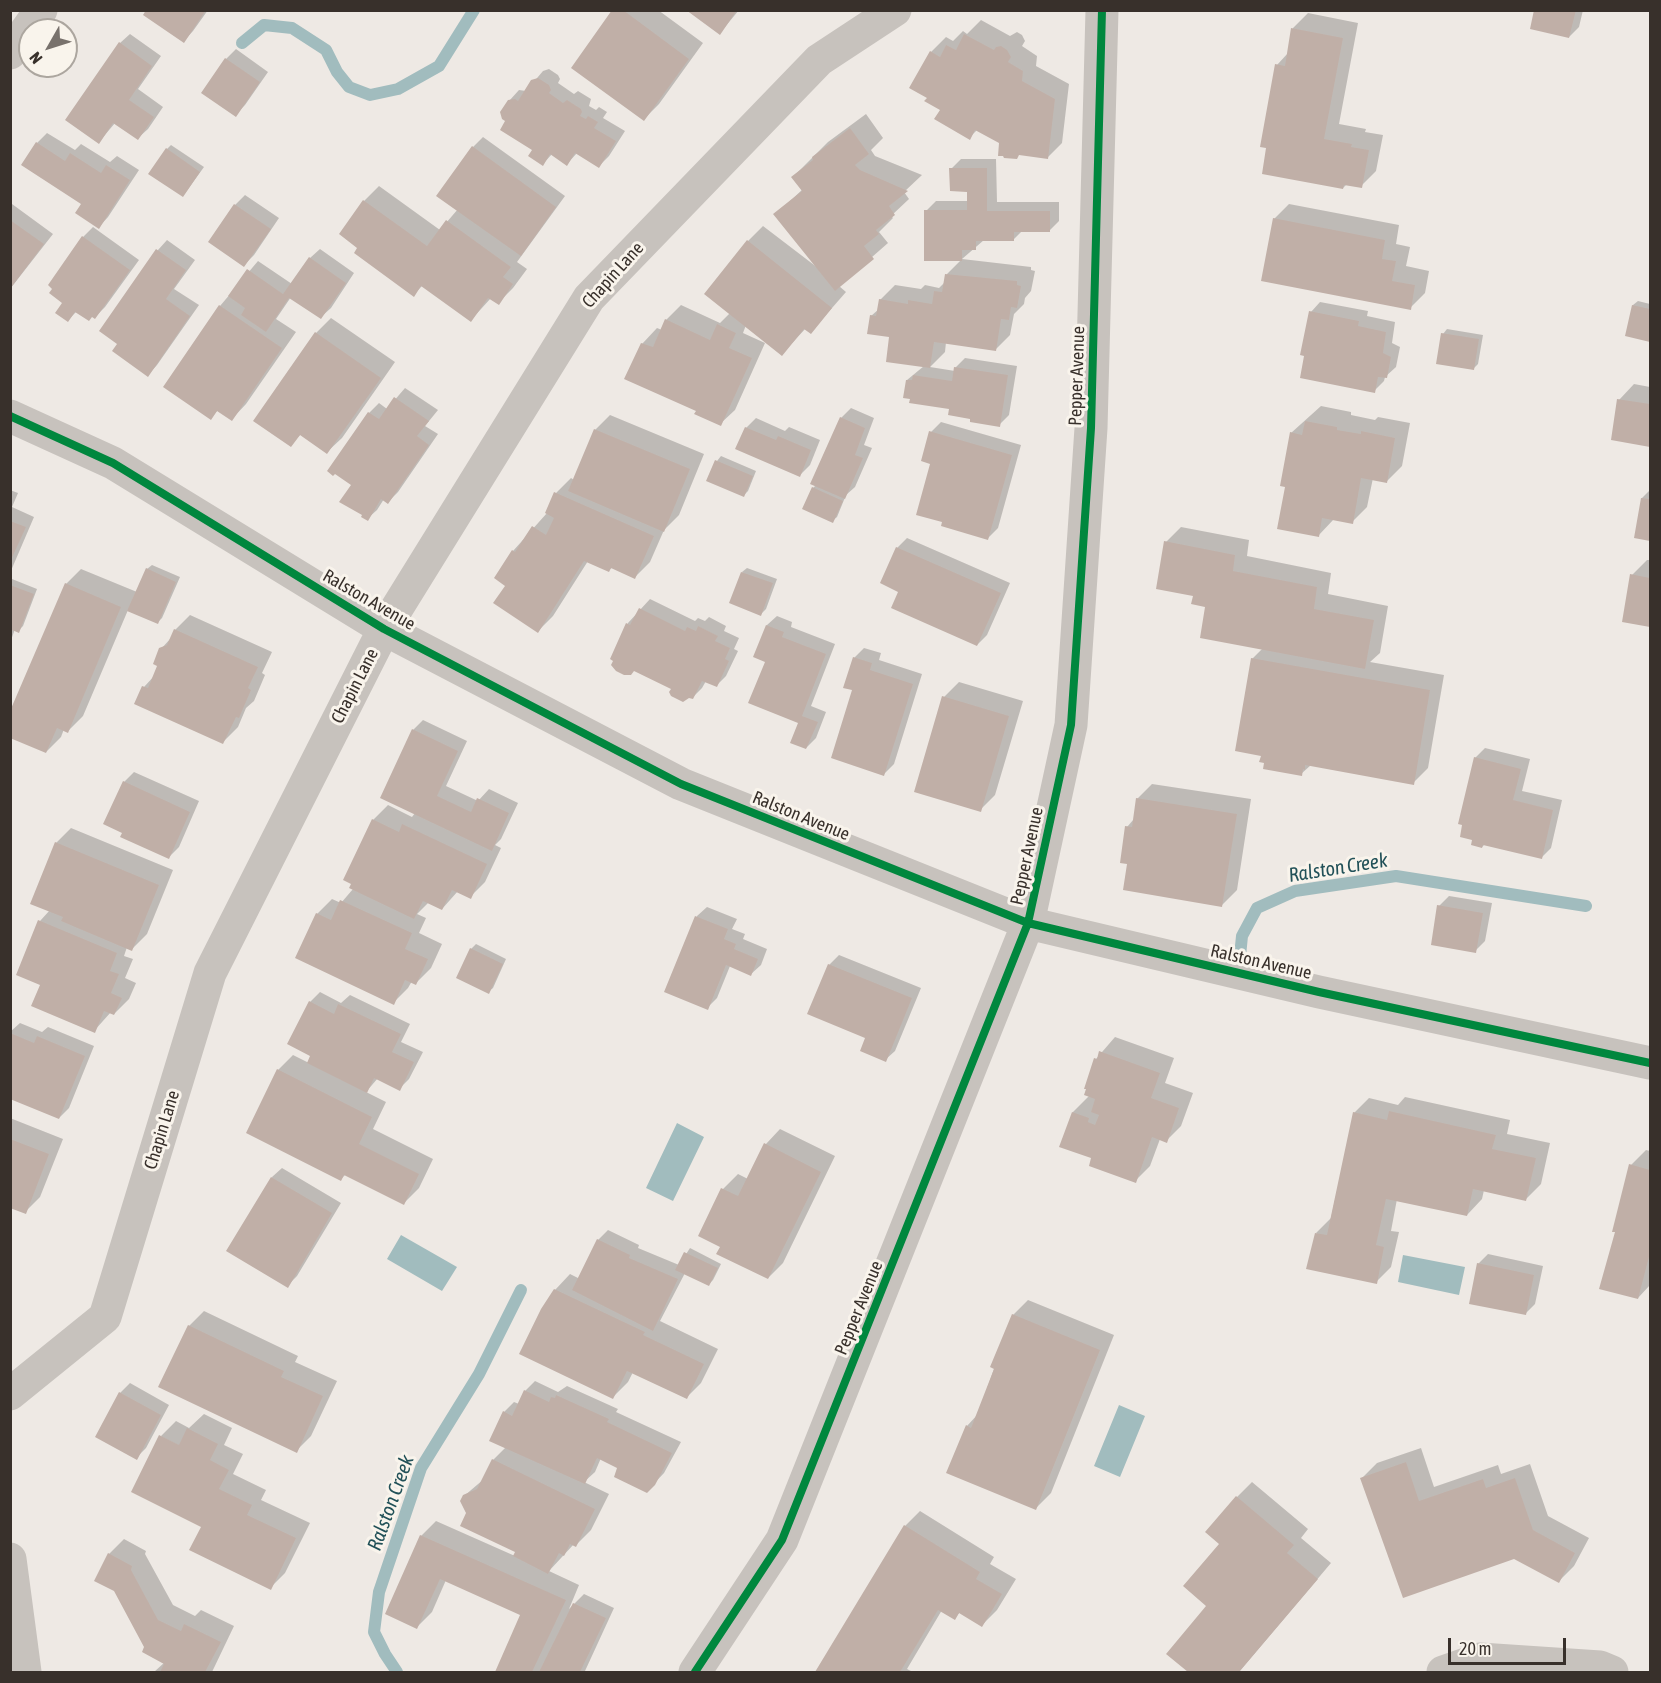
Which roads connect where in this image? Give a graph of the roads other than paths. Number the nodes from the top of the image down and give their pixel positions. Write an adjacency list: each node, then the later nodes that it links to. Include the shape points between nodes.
1 (41, 10): 4 (street)
2 (895, 10): 6 (street, Chapin Lane, via 819,60 589,298)
3 (1102, 10): 7 (street, Pepper Avenue, via 1091,428 1071,725)
4 (10, 53)
5 (10, 416): 6 (street, Ralston Avenue, via 113,463)
6 (384, 629): 7 (street, Ralston Avenue, via 681,784); 9 (street, Chapin Lane, via 210,974 105,1317)
7 (1028, 922): 8 (street, Ralston Avenue, via 1319,992); 12 (street, Pepper Avenue, via 782,1540)
8 (1650, 1063)
9 (10, 1394)
10 (10, 1559): 11 (street)
11 (25, 1672)
12 (695, 1672)
13 (1443, 1672): 14 (street, via 1480,1659 1600,1667)
14 (1612, 1672)

